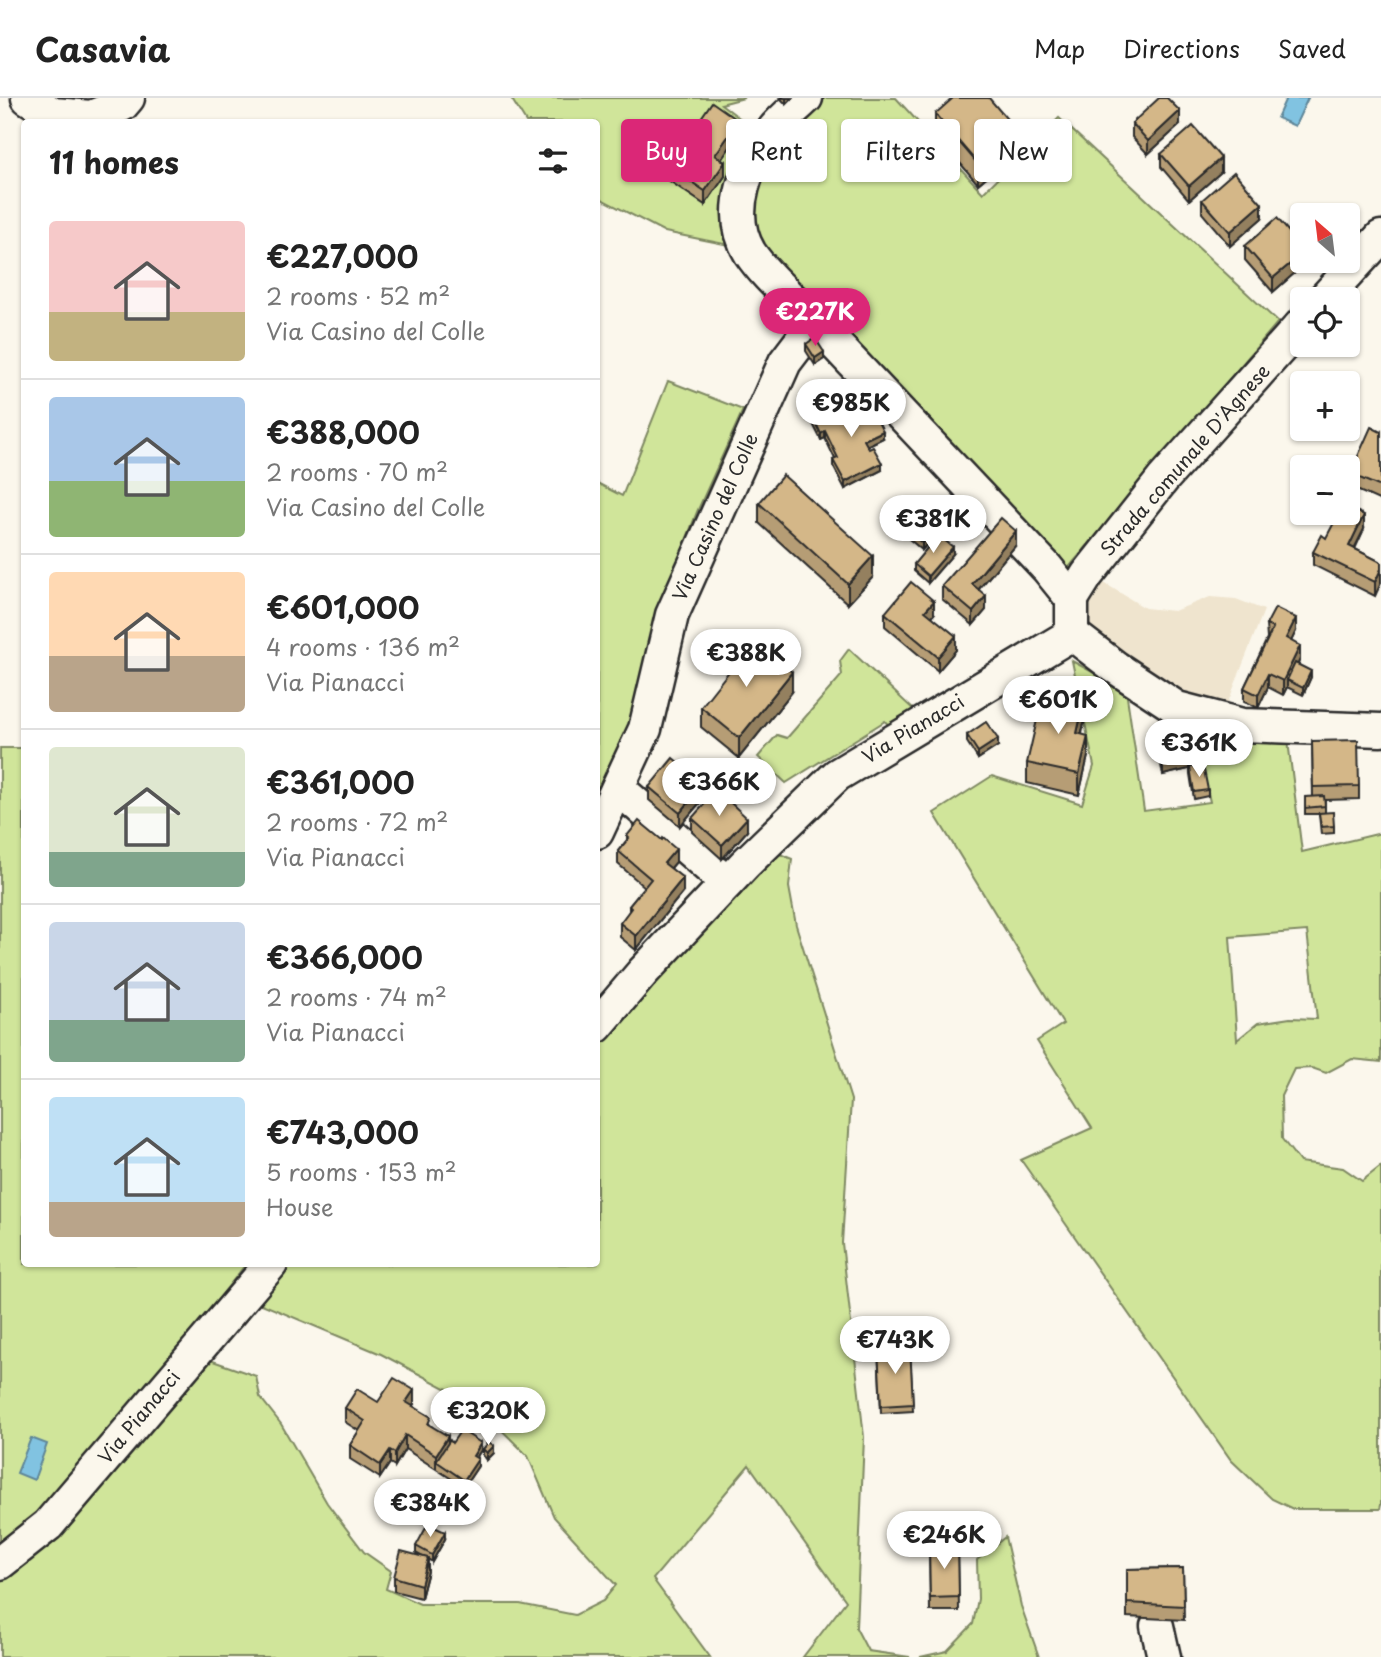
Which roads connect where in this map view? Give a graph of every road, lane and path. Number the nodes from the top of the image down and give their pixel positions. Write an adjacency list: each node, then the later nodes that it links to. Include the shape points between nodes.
1 (28, 98): 2 (street, via 53,114 90,117 122,105)
2 (128, 98)
3 (806, 98): 6 (street, via 776,127 751,162 739,210 748,250)
4 (1381, 237): 5 (street)
5 (1335, 287)
6 (802, 309): 8 (street); 11 (street, Via Casino del Colle, via 780,327 785,362 672,615 645,729)
7 (1290, 337): 8 (street, Strada comunale D'Agnese, via 1163,480)
8 (1072, 599): 9 (street)
9 (1072, 634): 10 (street, via 1177,708 1242,725); 13 (street, Via Pianacci, via 837,775)
10 (1379, 724)
11 (618, 788): 12 (street, Via Casino del Colle); 13 (street)
12 (600, 826)
13 (727, 883): 14 (street, Via Pianacci)
14 (600, 1018)
15 (268, 1267): 16 (street, Via Pianacci, via 48,1525)
16 (0, 1563)
17 (1157, 1626): 18 (street)
18 (1164, 1657)

